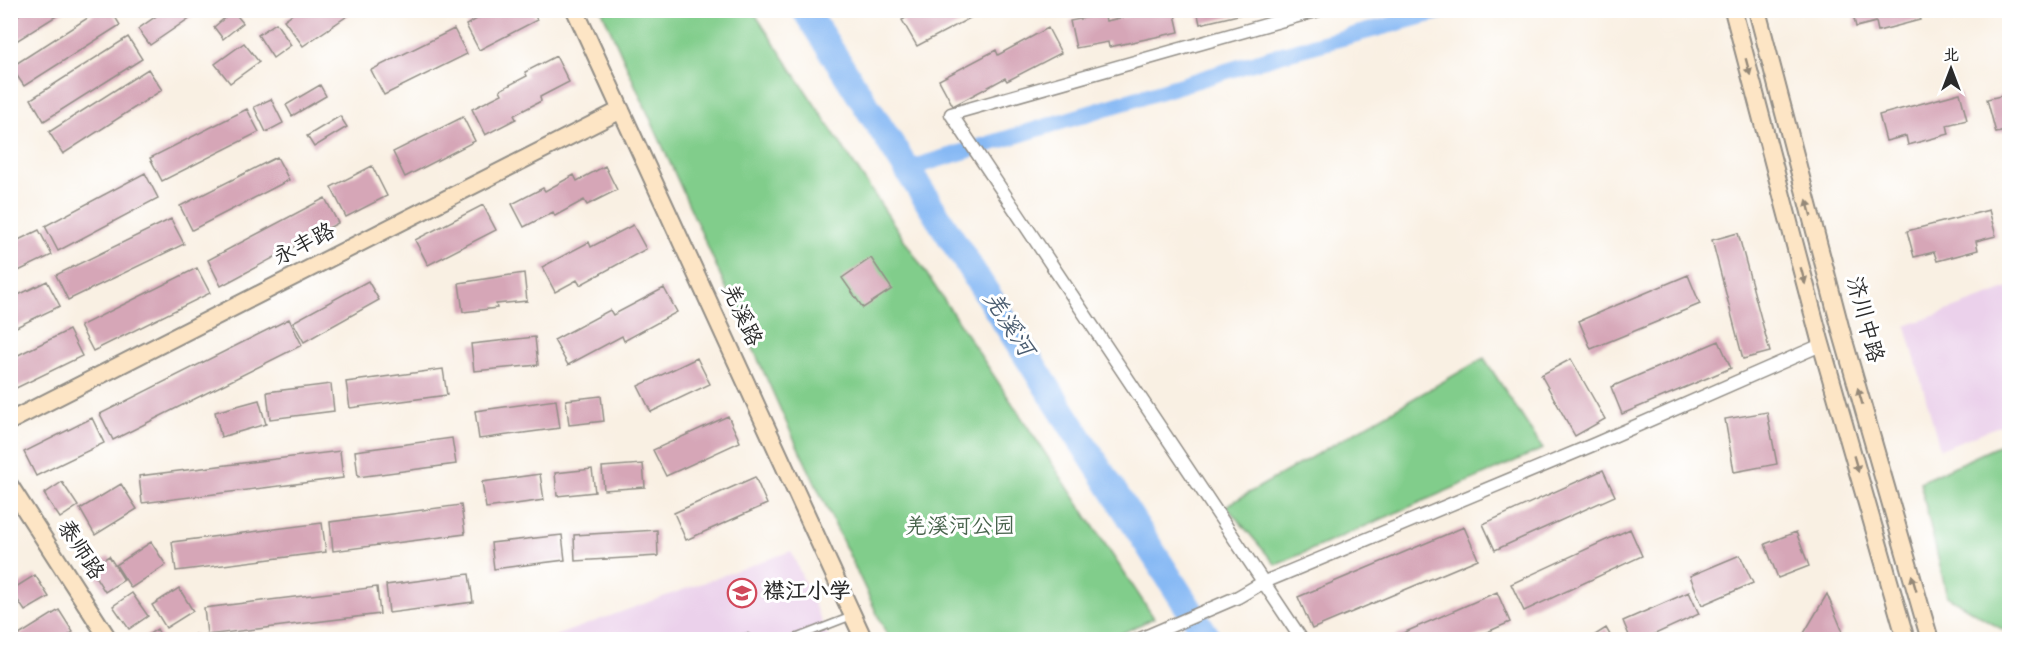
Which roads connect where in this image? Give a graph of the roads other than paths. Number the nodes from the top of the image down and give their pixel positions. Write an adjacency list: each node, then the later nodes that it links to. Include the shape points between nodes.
1 (575, 10): 5 (street, 羌溪路)
2 (1319, 10): 9 (street, via 951,114)
3 (1733, 10): 6 (street, 济川中路, one-way to 6)
4 (1757, 10): 19 (street, 济川中路, one-way to 4, via 1842,334)
5 (621, 110): 7 (street, 永丰路); 10 (street, 羌溪路)
6 (1821, 345): 9 (street); 18 (street, 济川中路, one-way to 18)
7 (10, 421)
8 (10, 486): 11 (street, 泰师路)
9 (1262, 583): 16 (street); 17 (street)
10 (853, 616): 14 (lane); 15 (street, 羌溪路)
11 (109, 639)
12 (728, 639): 13 (lane)
13 (747, 639)
14 (790, 639)
15 (864, 639)
16 (1138, 639)
17 (1302, 639)
18 (1906, 639)
19 (1930, 639)

